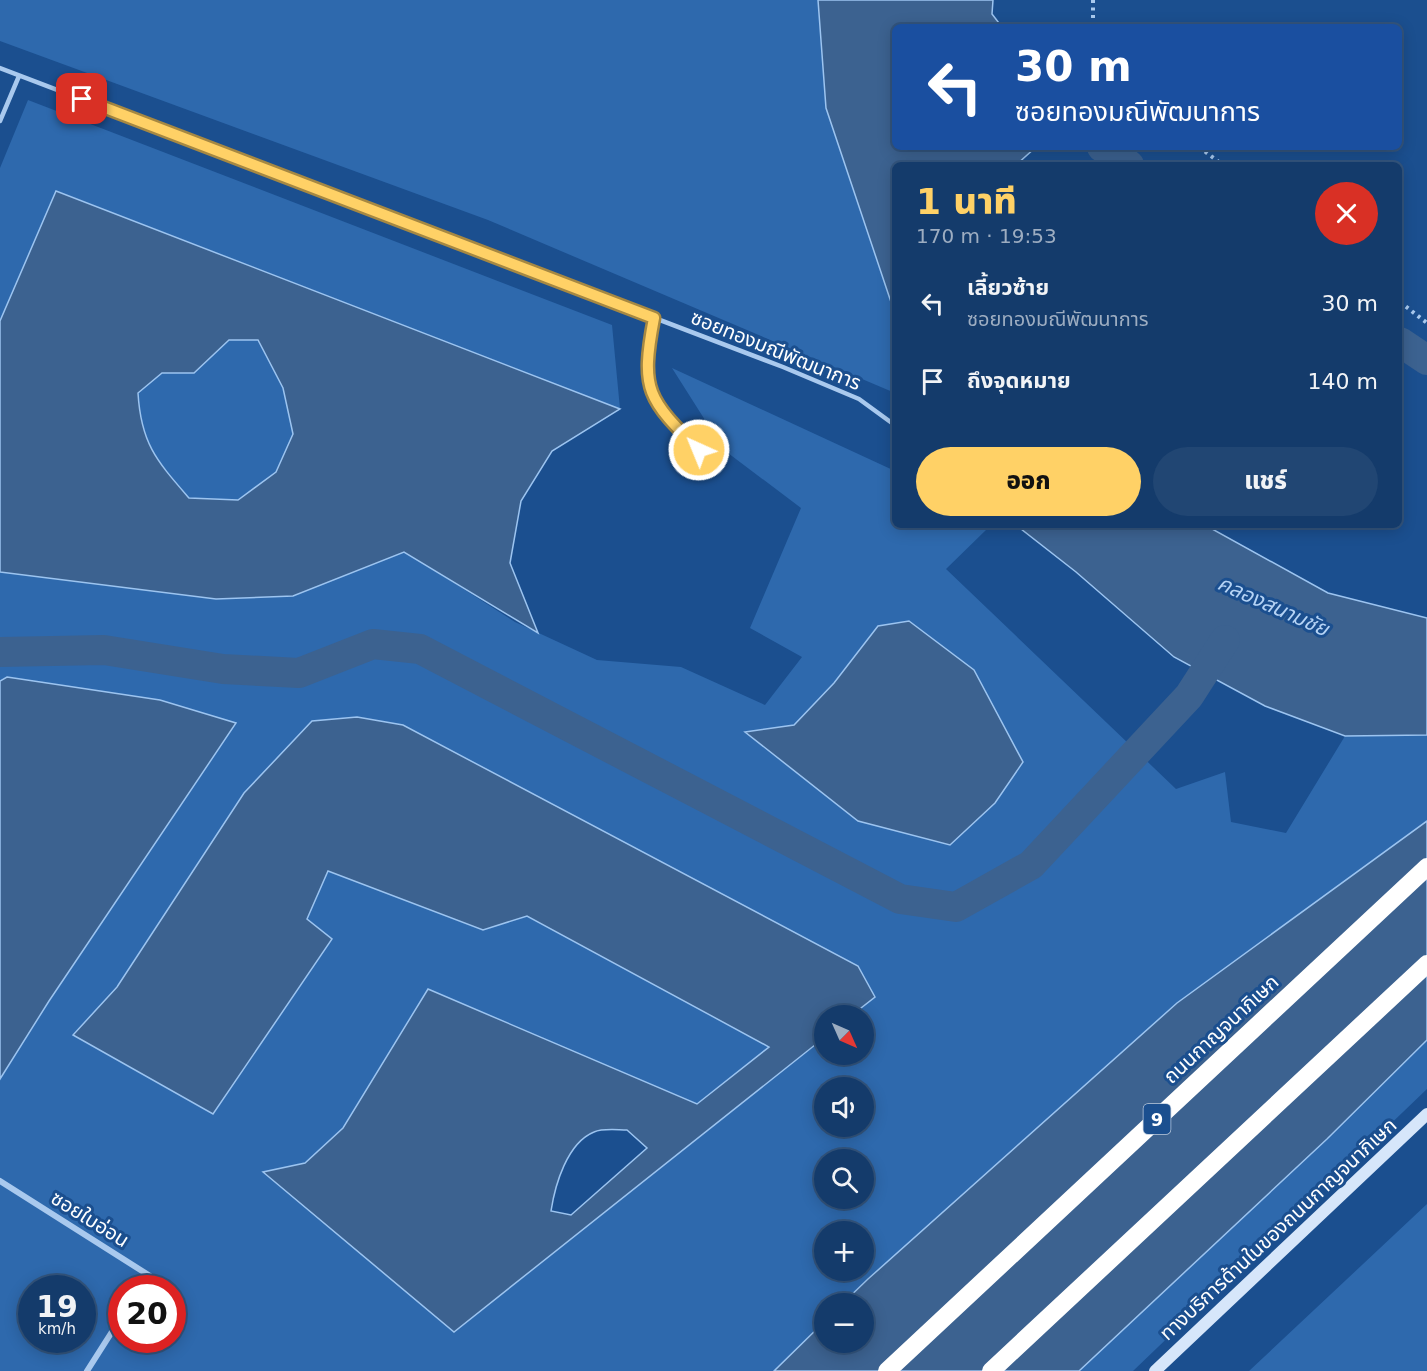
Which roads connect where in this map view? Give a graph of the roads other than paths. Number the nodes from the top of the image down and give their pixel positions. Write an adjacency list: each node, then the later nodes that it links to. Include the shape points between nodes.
1 (0, 68): 2 (lane, ซอยทองมณีพัฒนาการ)
2 (20, 76): 3 (lane); 4 (lane, ซอยทองมณีพัฒนาการ)
3 (0, 120)
4 (654, 318): 5 (lane, ซอยทองมณีพัฒนาการ, via 859,399); 6 (lane, via 646,359 649,387 658,405)
5 (892, 423)
6 (699, 450)
7 (1427, 867): 14 (highway, ถนนกาญจนาภิเษก / 9)
8 (1427, 964): 15 (highway)
9 (1427, 1114): 16 (main road, ทางบริการด้านในของถนนกาญจนาภิเษก)
10 (0, 1181): 11 (street, ซอยใบอ่อน)
11 (148, 1275)
12 (108, 1338): 13 (street)
13 (87, 1371)
14 (887, 1371)
15 (991, 1371)
16 (1155, 1371)

